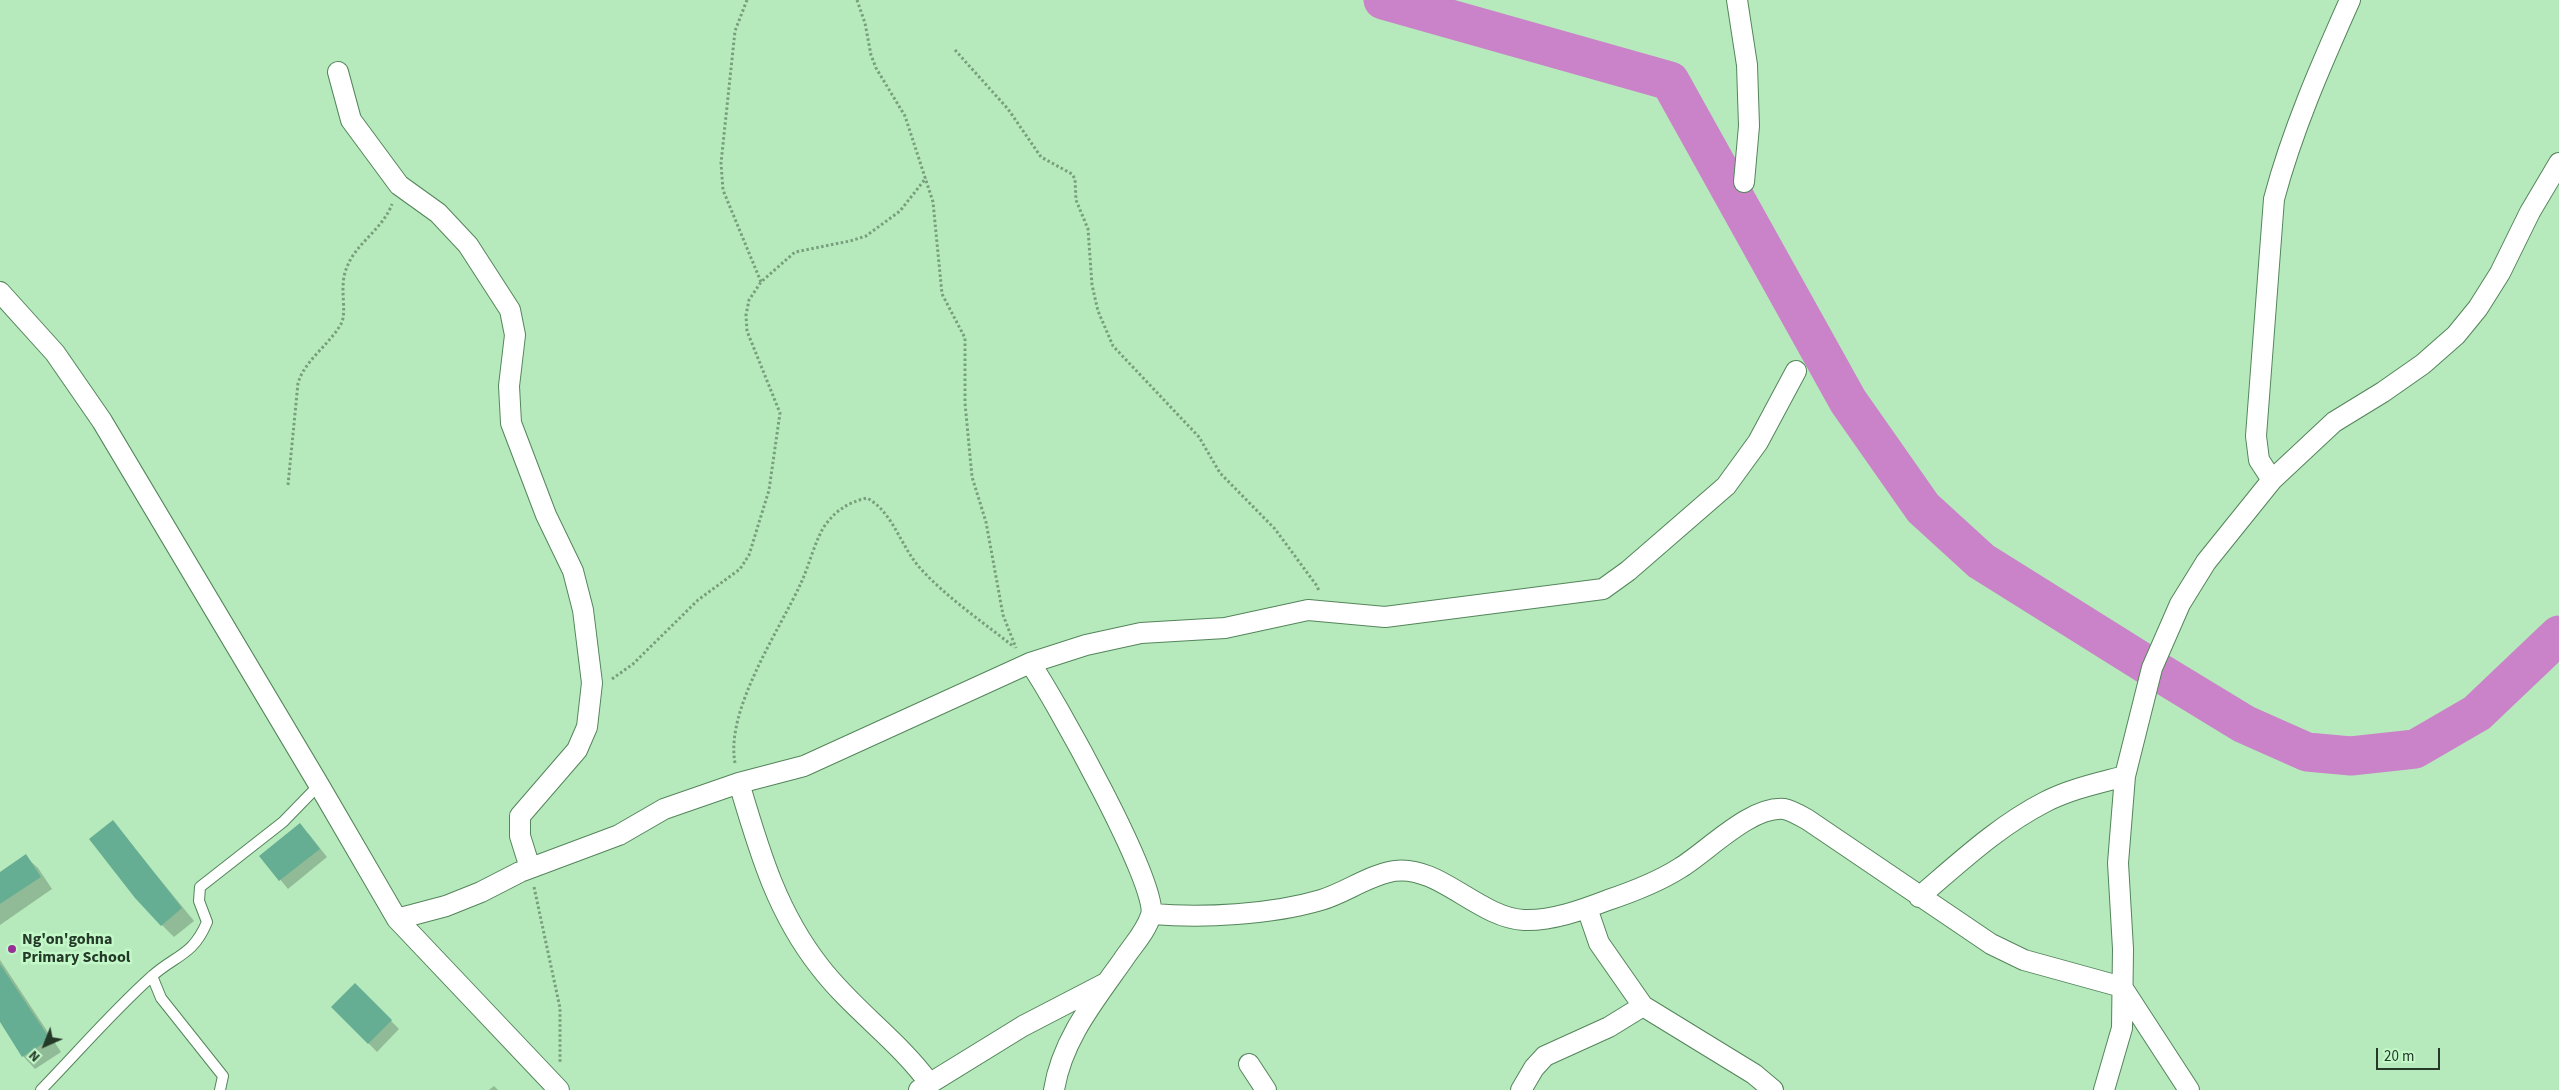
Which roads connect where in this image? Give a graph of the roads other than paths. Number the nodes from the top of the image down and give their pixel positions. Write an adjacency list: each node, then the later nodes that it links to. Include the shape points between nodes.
1 (1737, 0): 5 (street, via 1747,65 1749,126)
2 (2350, 0): 8 (street, via 2305,107 2274,200 2256,436 2258,460)
3 (338, 72): 13 (street, via 350,120 399,185 438,212 468,246 510,310 515,335 508,386 511,423 546,515 573,571 583,610 592,683 587,727 577,750 520,816 520,836)
4 (2559, 163): 8 (street, via 2500,273 2456,335 2423,364 2334,422)
5 (1744, 182)
6 (0, 292): 12 (street, via 55,352 102,421)
7 (1796, 371): 9 (street, via 1758,442 1726,486 1603,589 1385,617 1308,610 1225,628 1141,633 1086,645)
8 (2272, 480): 10 (street, via 2206,562 2180,604 2152,668)
9 (1030, 663): 11 (street, via 804,766); 16 (street, via 1133,851 1145,880)
10 (2125, 776): 14 (street, via 2045,802 1981,843); 20 (street, via 2118,863)
11 (738, 783): 13 (street, via 664,808 619,835); 23 (street, via 770,884 799,934 820,967 916,1065)
12 (319, 784): 17 (street); 18 (lane, via 283,822 200,887 199,901 208,922 202,935 184,955)
13 (530, 868): 17 (street, via 446,906)
14 (1919, 897): 15 (street, via 1808,820 1784,809 1760,813 1662,879); 20 (street, via 1991,944 2024,960)
15 (1587, 908): 16 (street, via 1522,920 1476,903 1429,877 1413,871 1394,871 1320,900 1273,909 1190,915); 21 (street, via 1599,943)
16 (1152, 914): 19 (street)
17 (397, 919): 24 (street)
18 (152, 976): 25 (lane); 26 (lane, via 161,998 223,1076)
19 (1108, 982): 23 (street, via 1023,1026); 27 (street, via 1068,1045 1060,1062)
20 (2122, 987): 31 (street, via 2122,1028); 32 (street)
21 (1643, 1006): 29 (street, via 1609,1027 1545,1056); 30 (street, via 1754,1074)
22 (1249, 1064): 28 (street)
23 (924, 1087)
24 (558, 1089)
25 (41, 1090)
26 (220, 1090)
27 (1054, 1090)
28 (1266, 1090)
29 (1521, 1090)
30 (1773, 1090)
31 (2104, 1090)
32 (2190, 1090)

